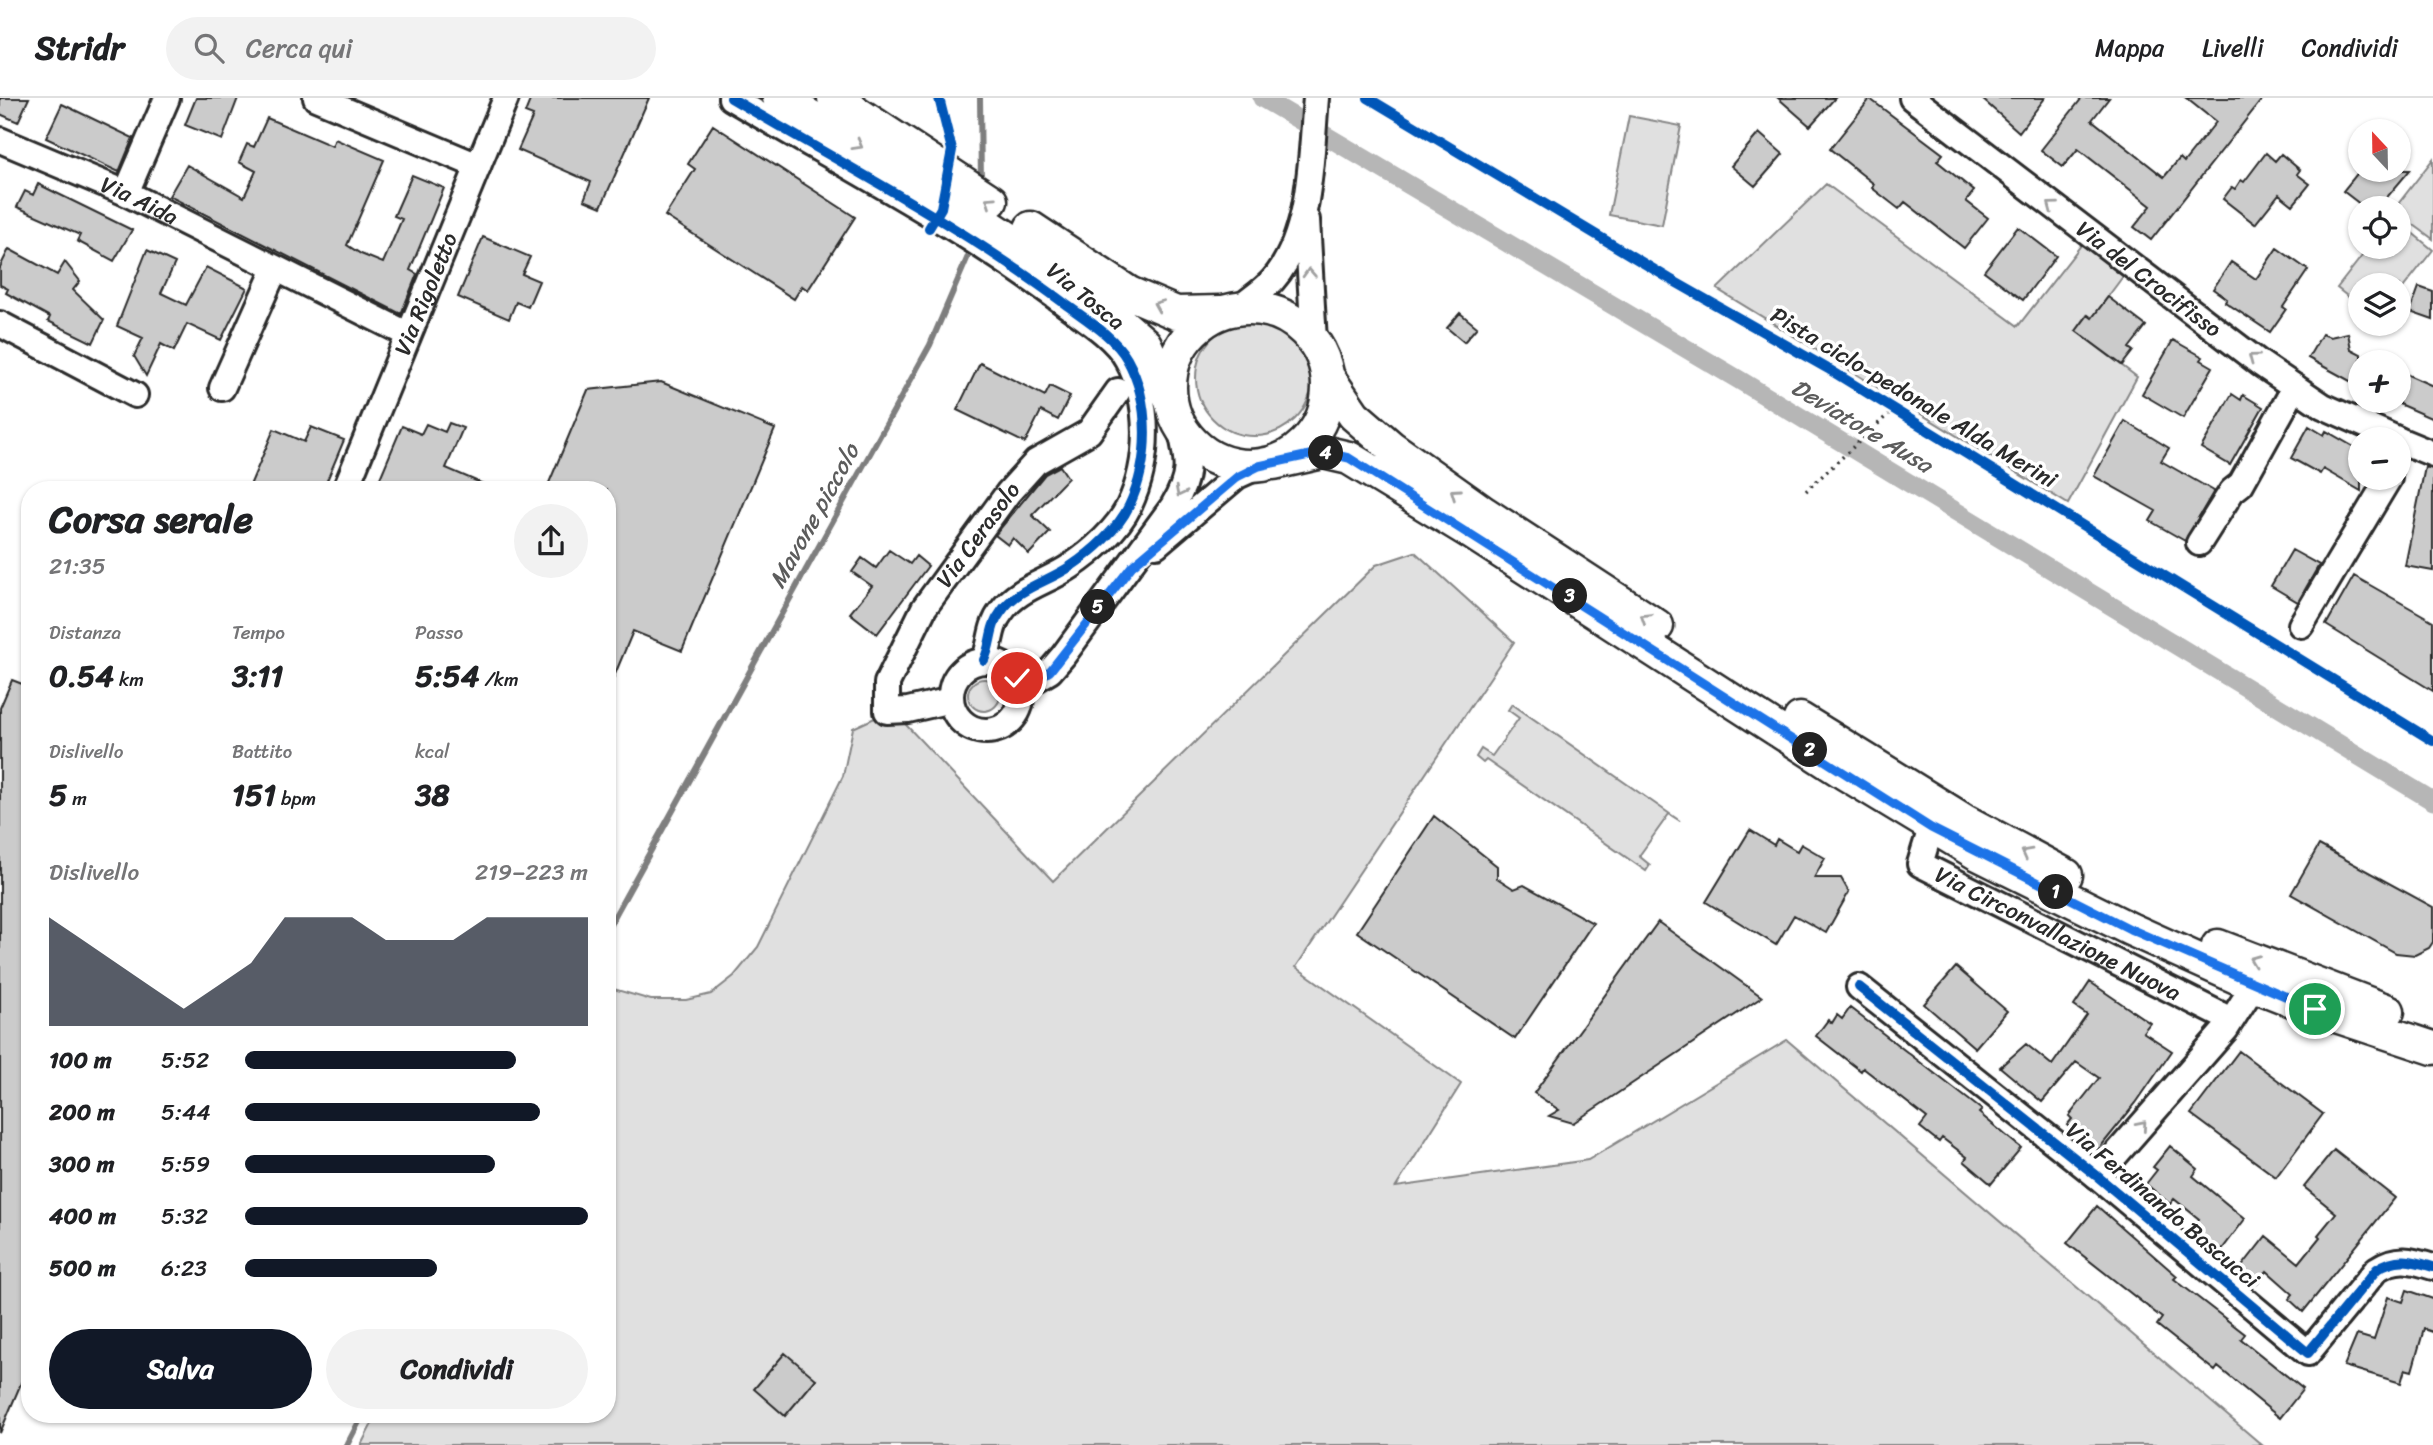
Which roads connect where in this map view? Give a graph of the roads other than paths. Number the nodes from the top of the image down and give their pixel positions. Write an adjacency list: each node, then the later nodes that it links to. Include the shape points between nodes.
1 (167, 98): 13 (street)
2 (316, 98): 11 (street)
3 (506, 98): 11 (street, Via Rigoletto)
4 (731, 98): 12 (street, Via Tosca)
5 (779, 98): 12 (main road, one-way to 12)
6 (834, 98): 12 (main road)
7 (1317, 98): 14 (street)
8 (1912, 98): 9 (street, Via del Crocifisso)
9 (1941, 107): 22 (street, Via del Crocifisso, one-way to 9)
10 (0, 140): 13 (street, Via Aida)
11 (478, 166): 19 (street, Via Rigoletto)
12 (926, 185): 15 (main road); 15 (street, Via Tosca)
13 (126, 193): 16 (street, Via Aida)
14 (1306, 202): 17 (street, via 1283,267 1272,281); 20 (street, one-way to 14)
15 (1034, 255): 17 (main road, one-way to 15, via 1175,313); 26 (main road, via 1145,344); 37 (street, Via Tosca, via 1126,357 1142,394 1142,478 1128,510 1108,535 1072,566 1014,597 1001,611 991,629 991,646)
16 (275, 269): 19 (street, Via Aida); 23 (street)
17 (1232, 310): 20 (main road, via 1254,308 1281,314); 26 (main road, via 1210,318 1186,338 1172,366)
18 (0, 324): 25 (street)
19 (407, 334): 32 (street, Via Rigoletto)
20 (1314, 341): 21 (main road)
21 (1328, 377): 31 (main road, via 1326,408 1312,436); 44 (main road, one-way to 21, via 2364,1003 2187,933 1965,821 1473,506 1354,415)
22 (2295, 387): 28 (street, Via del Crocifisso); 34 (street, via 2241,484)
23 (222, 388)
24 (1118, 391): 39 (street, Via Cerasolo, via 1089,432 1037,462 1008,493 923,608 887,683 887,711)
25 (135, 395)
26 (1170, 397): 27 (main road)
27 (1180, 427): 31 (main road, via 1213,458 1228,464); 35 (street, one-way to 35, via 1189,465 1185,487)
28 (2364, 427)
29 (2411, 448): 30 (street, Via del Crocifisso)
30 (2433, 454)
31 (1266, 465): 35 (street, via 1237,477); 40 (main road, Via Circonvallazione Nuova, via 1323,452 1349,458)
32 (349, 481)
33 (2382, 490): 36 (street)
34 (2199, 543)
35 (1132, 566): 38 (street, via 1050,671)
36 (2301, 625)
37 (984, 660): 38 (street, via 1011,671); 39 (street, via 963,669 951,689)
38 (1021, 688): 39 (street, via 1012,720 992,730 970,727 954,711)
39 (951, 700)
40 (1931, 828): 41 (main road, Via Circonvallazione Nuova, via 2130,929); 43 (street, Via Circonvallazione Nuova, via 1920,864)
41 (2254, 985): 43 (street); 45 (main road, Via Circonvallazione Nuova)
42 (1859, 987): 46 (street, Via Ferdinando Bascucci)
43 (2231, 1020): 46 (street, one-way to 43)
44 (2433, 1025)
45 (2433, 1048)
46 (2097, 1176): 47 (street, Via Ferdinando Bascucci, via 2308,1353 2377,1269 2407,1259)
47 (2433, 1267)

